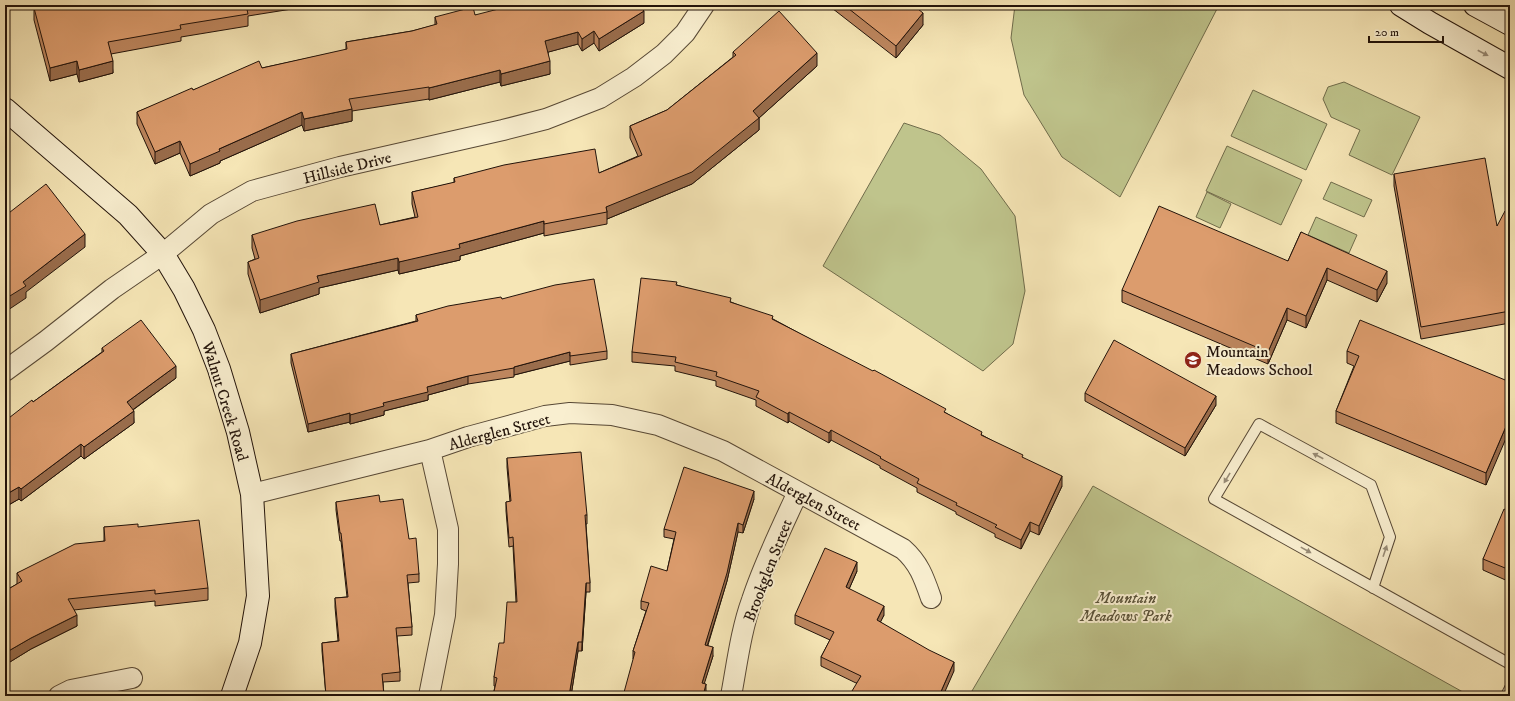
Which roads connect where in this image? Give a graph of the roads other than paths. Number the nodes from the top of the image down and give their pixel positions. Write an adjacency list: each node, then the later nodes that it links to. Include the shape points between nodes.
1 (704, 5): 7 (street, Hillside Drive, via 685,33 664,54 600,98 546,119 340,167 252,191 211,214)
2 (1401, 5): 5 (street, one-way to 5)
3 (1475, 5): 4 (street)
4 (1510, 24)
5 (1510, 68)
6 (5, 109): 7 (street, Walnut Creek Road, via 128,215)
7 (163, 254): 8 (street, Hillside Drive, via 112,289); 11 (street, Walnut Creek Road, via 204,330 219,369 238,432)
8 (5, 371)
9 (430, 450): 10 (street, Alderglen Street, via 545,416 612,415 658,425 723,451); 11 (street, Alderglen Street); 19 (street, via 448,529 448,564 445,615)
10 (798, 492): 13 (street, Alderglen Street, via 903,549 920,568); 20 (street, Brookglen Street, via 751,600)
11 (252, 494): 18 (street, Walnut Creek Road, via 258,596 250,643)
12 (1373, 588): 12 (lane, one-way to 12, via 1390,537 1371,485 1259,424 1214,499); 14 (lane)
13 (931, 598)
14 (1510, 664)
15 (132, 678): 17 (street, via 71,690)
16 (1510, 688): 21 (lane)
17 (59, 696)
18 (232, 696)
19 (429, 696)
20 (731, 696)
21 (1506, 696)

